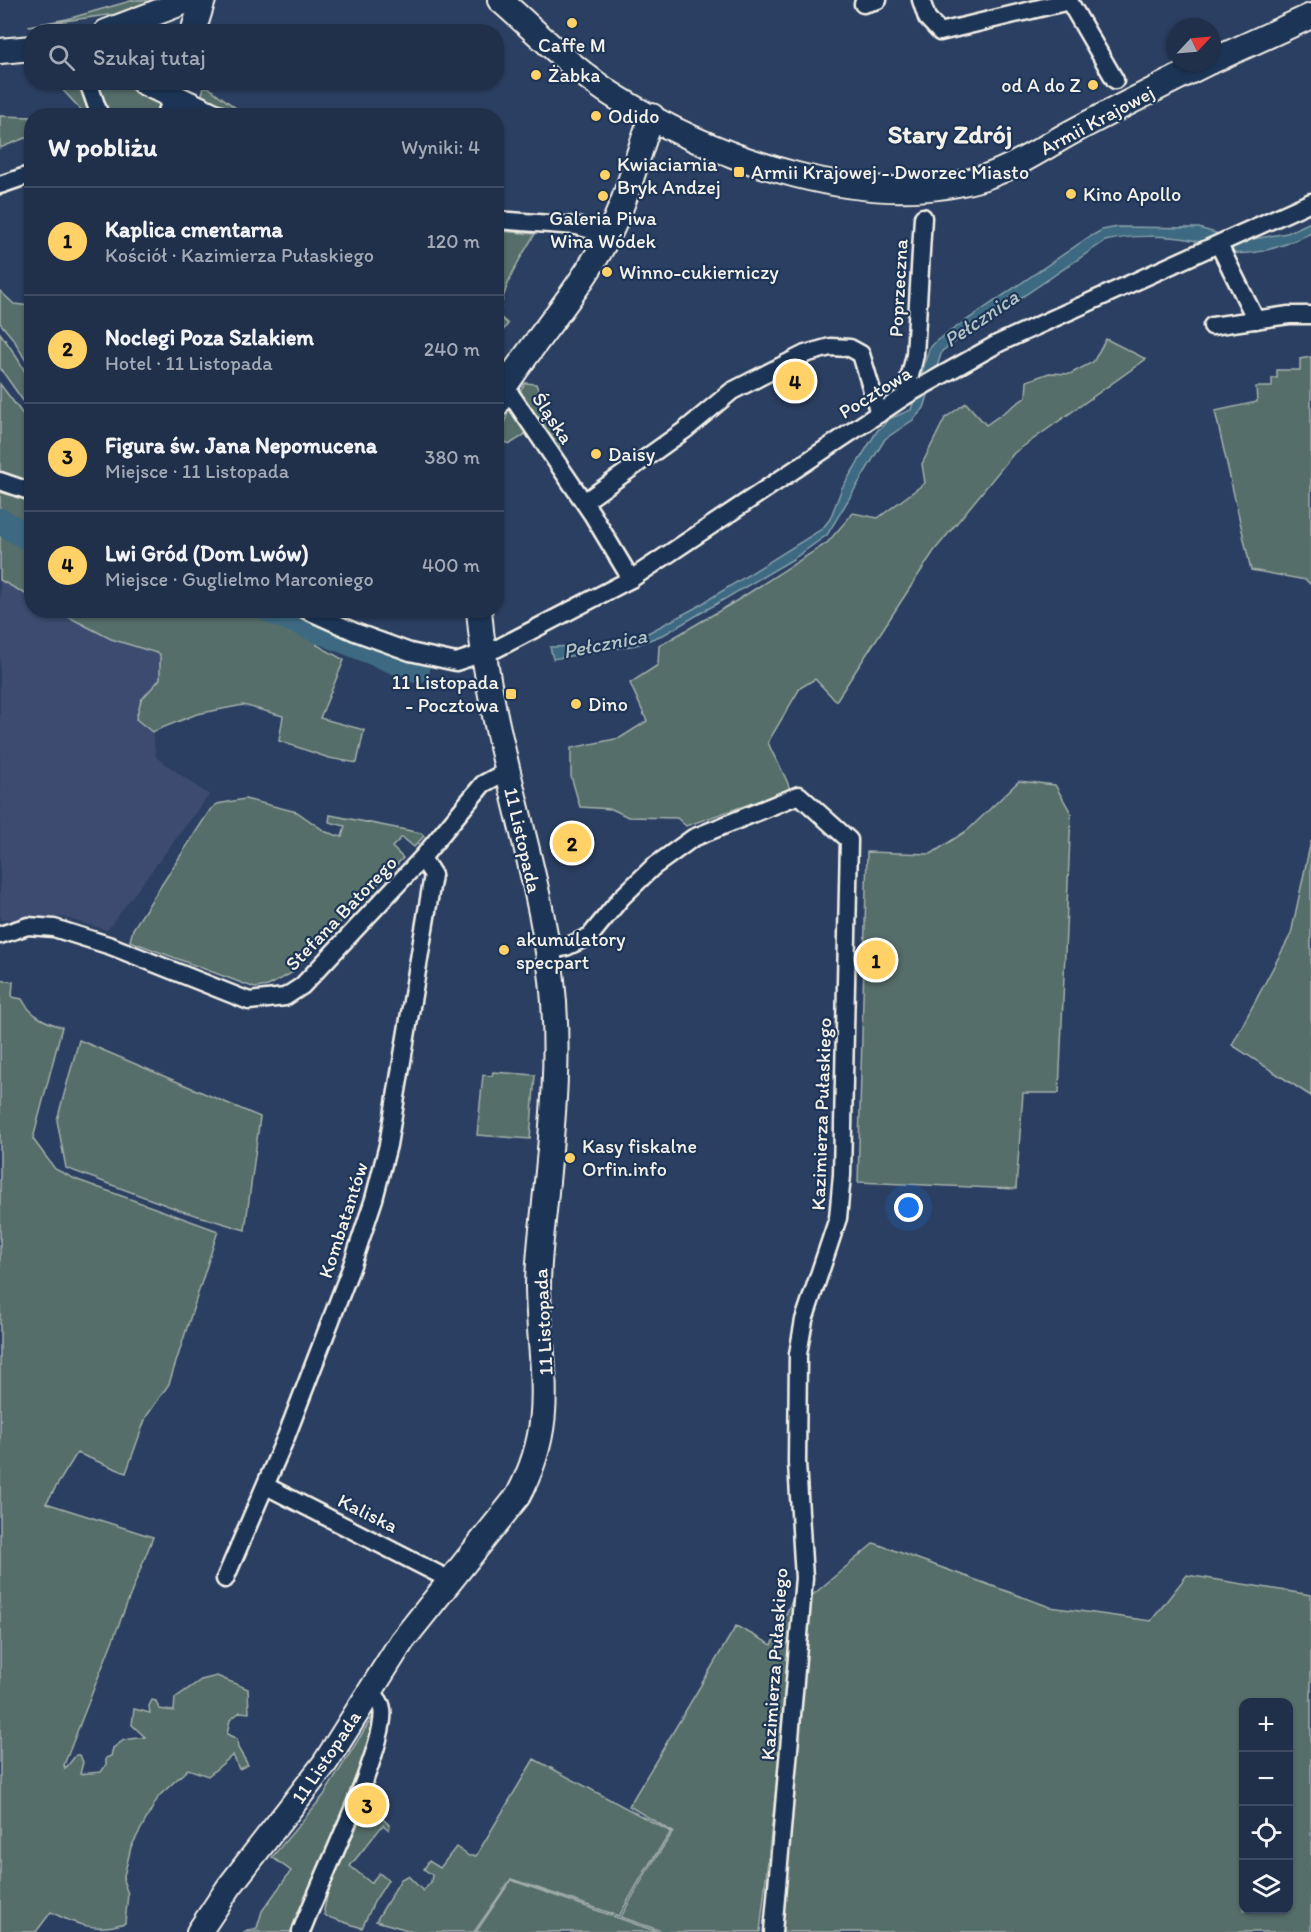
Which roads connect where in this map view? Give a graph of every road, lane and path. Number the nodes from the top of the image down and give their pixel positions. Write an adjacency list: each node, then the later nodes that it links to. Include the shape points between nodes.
1 (189, 0): 6 (main road)
2 (203, 0): 7 (main road)
3 (921, 0): 12 (street, via 927,18 940,32 1068,1)
4 (502, 1): 18 (main road, Armii Krajowej, via 592,80)
5 (1311, 16): 10 (main road)
6 (127, 24)
7 (196, 24)
8 (24, 49): 9 (main road)
9 (0, 51)
10 (1221, 57)
11 (1190, 72): 18 (main road, Armii Krajowej, via 997,172 974,180 915,188 869,187 787,171 725,151)
12 (1115, 80)
13 (91, 90): 16 (street)
14 (158, 90): 15 (main road)
15 (172, 98): 17 (main road)
16 (97, 108)
17 (196, 108)
18 (652, 116): 24 (main road)
19 (24, 177): 20 (street)
20 (0, 185)
21 (1311, 202): 25 (street, Pocztowa, via 1236,237)
22 (923, 217): 30 (street, Poprzeczna, via 915,355)
23 (504, 221): 24 (street, via 578,226)
24 (609, 235): 29 (main road, via 585,276)
25 (1217, 251): 27 (street); 30 (street, Pocztowa, via 999,343)
26 (1311, 315): 27 (street)
27 (1256, 320): 28 (street)
28 (1212, 326)
29 (504, 381)
30 (908, 394): 32 (street, Pocztowa)
31 (504, 395): 35 (street, Śląska)
32 (879, 414): 35 (street, via 861,354 850,348 830,347 805,354 732,391); 36 (street, Pocztowa)
33 (0, 480): 34 (street)
34 (24, 489)
35 (584, 502): 36 (street, Śląska)
36 (632, 579): 39 (street, Pocztowa)
37 (326, 618): 39 (street, Pocztowa, via 410,652 456,662)
38 (480, 618): 39 (main road, 11 Listopada)
39 (483, 654): 40 (main road, 11 Listopada)
40 (507, 771): 41 (street, Stefana Batorego, via 483,784); 43 (main road, 11 Listopada)
41 (422, 858): 42 (street, Stefana Batorego, via 302,986 285,997 249,1001 111,946 54,928 28,927); 44 (street, Kombatantów, via 433,875 388,1145 351,1268)
42 (0, 935)
43 (548, 951): 46 (main road, 11 Listopada, via 557,1055 539,1268 544,1420 532,1468 518,1496); 50 (street, Kazimierza Pułaskiego, via 590,936 637,882 693,838 799,795 849,840 842,1175 838,1218 804,1320 798,1354 797,1463 804,1578)
44 (266, 1486): 45 (street, Kombatantów); 46 (street, Kaliska)
45 (225, 1579)
46 (450, 1580): 47 (main road, 11 Listopada)
47 (369, 1691): 48 (main road, 11 Listopada); 49 (street, via 382,1708 382,1724 371,1763)
48 (209, 1926)
49 (301, 1932)
50 (773, 1932)

